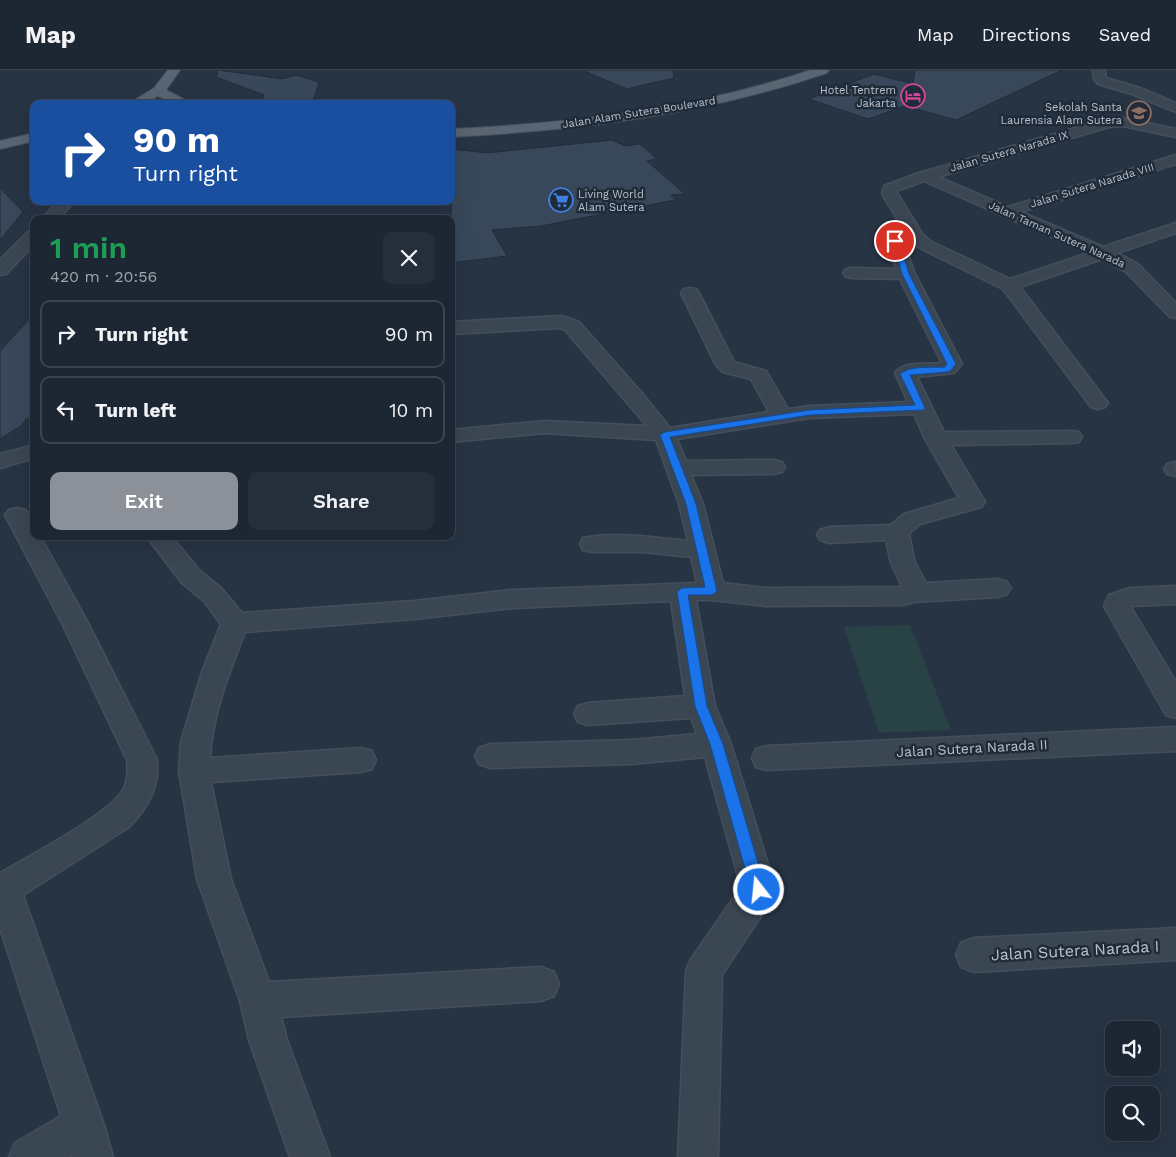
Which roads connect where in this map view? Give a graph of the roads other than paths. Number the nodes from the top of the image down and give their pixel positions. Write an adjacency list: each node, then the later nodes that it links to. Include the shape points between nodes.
1 (174, 70): 5 (main road)
2 (793, 70): 9 (main road, Jalan Alam Sutera Boulevard, via 725,89 617,110)
3 (824, 70): 10 (main road, Jalan Alam Sutera Boulevard, via 728,98 674,109 600,120)
4 (1099, 70): 8 (street, via 1102,81)
5 (158, 91): 6 (main road); 7 (main road)
6 (141, 100)
7 (178, 100)
8 (1176, 108)
9 (455, 125)
10 (455, 133)
11 (1176, 133): 17 (street, Jalan Sutera Narada IX, via 1123,122 1108,123)
12 (30, 138): 13 (main road)
13 (0, 145)
14 (25, 154): 15 (main road)
15 (0, 159)
16 (1176, 159): 19 (street, Jalan Sutera Narada VIII)
17 (924, 176): 19 (street, Jalan Taman Sutera Narada); 28 (street, Jalan Sutera Narada IX, via 889,188 889,194 917,238 932,249)
18 (63, 205): 20 (street)
19 (1007, 212): 24 (street, Jalan Taman Sutera Narada)
20 (54, 215)
21 (1176, 228): 24 (street)
22 (30, 239): 25 (street)
23 (895, 241): 27 (street)
24 (1103, 254): 28 (street); 30 (street, Jalan Taman Sutera Narada, via 1132,268)
25 (0, 270)
26 (852, 273): 27 (street)
27 (906, 274): 33 (street, via 952,364 947,369 905,374)
28 (1009, 285): 32 (street)
29 (690, 293): 34 (street, via 726,365 759,375)
30 (1176, 314)
31 (455, 328): 35 (street, via 562,322 572,326)
32 (1098, 403)
33 (920, 408): 34 (street, via 830,410); 38 (street)
34 (782, 417): 35 (street)
35 (665, 435): 36 (street, via 545,427); 42 (street)
36 (455, 436)
37 (1071, 437): 38 (street)
38 (936, 439): 44 (street, via 973,502 912,519)
39 (30, 452): 40 (street)
40 (0, 461)
41 (774, 467): 42 (street)
42 (679, 468): 50 (street)
43 (17, 515): 47 (street)
44 (897, 532): 45 (street); 54 (street, via 903,563 914,584)
45 (829, 535)
46 (30, 540): 66 (street, via 142,760 144,772 128,810)
47 (30, 540)
48 (161, 540): 56 (street)
49 (592, 544): 50 (street, via 643,544)
50 (703, 550): 52 (street)
51 (998, 588): 54 (street)
52 (712, 591): 53 (street); 54 (street, via 766,597 903,596)
53 (682, 592): 56 (street, via 513,598 414,610); 57 (street)
54 (912, 593)
55 (1176, 595): 58 (street, via 1130,597 1118,601 1117,606)
56 (235, 623): 65 (street, via 216,672 196,742)
57 (701, 706): 59 (street); 61 (street)
58 (1176, 707)
59 (588, 714)
60 (1176, 739): 63 (street, Jalan Sutera Narada II)
61 (716, 744): 62 (street, via 632,752); 74 (street, via 759,890 704,971)
62 (490, 756)
63 (767, 758)
64 (361, 760): 65 (street)
65 (194, 771): 70 (street, via 214,879)
66 (2, 890): 71 (street)
67 (1176, 944): 68 (street, Jalan Sutera Narada I)
68 (974, 955)
69 (541, 984): 70 (street)
70 (258, 1001): 73 (street, via 268,1040)
71 (88, 1141): 72 (street)
72 (28, 1157)
73 (310, 1157)
74 (698, 1157)

